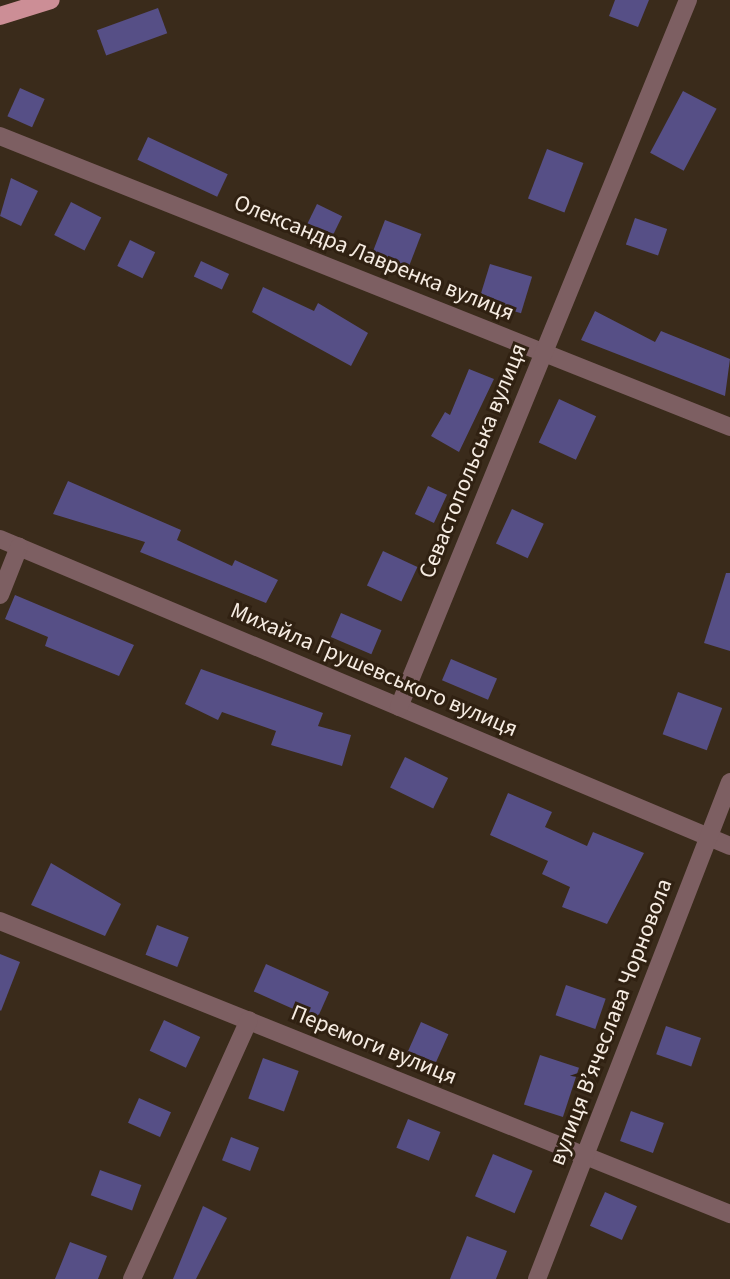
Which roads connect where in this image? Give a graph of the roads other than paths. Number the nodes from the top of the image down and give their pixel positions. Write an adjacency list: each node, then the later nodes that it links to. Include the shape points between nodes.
1 (51, 0): 3 (main road)
2 (688, 0): 5 (street, Севастопольська вулиця)
3 (0, 16)
4 (0, 136): 5 (street, Олександра Лавренка вулиця)
5 (544, 352): 6 (street, Олександра Лавренка вулиця); 10 (street, Севастопольська вулиця)
6 (730, 427)
7 (0, 539): 8 (street, Михайла Грушевського вулиця)
8 (19, 547): 9 (street); 10 (street, Михайла Грушевського вулиця)
9 (0, 595)
10 (399, 707): 12 (street, Михайла Грушевського вулиця)
11 (730, 782): 12 (street, вулиця В’ячеслава Чорновола)
12 (708, 837): 13 (street, Михайла Грушевського вулиця); 16 (street, вулиця В’ячеслава Чорновола)
13 (730, 846)
14 (0, 921): 15 (street, Перемоги вулиця)
15 (249, 1020): 16 (street, Перемоги вулиця); 18 (street)
16 (587, 1157): 17 (street, Перемоги вулиця); 19 (street, вулиця В’ячеслава Чорновола)
17 (730, 1214)
18 (132, 1279)
19 (537, 1279)

